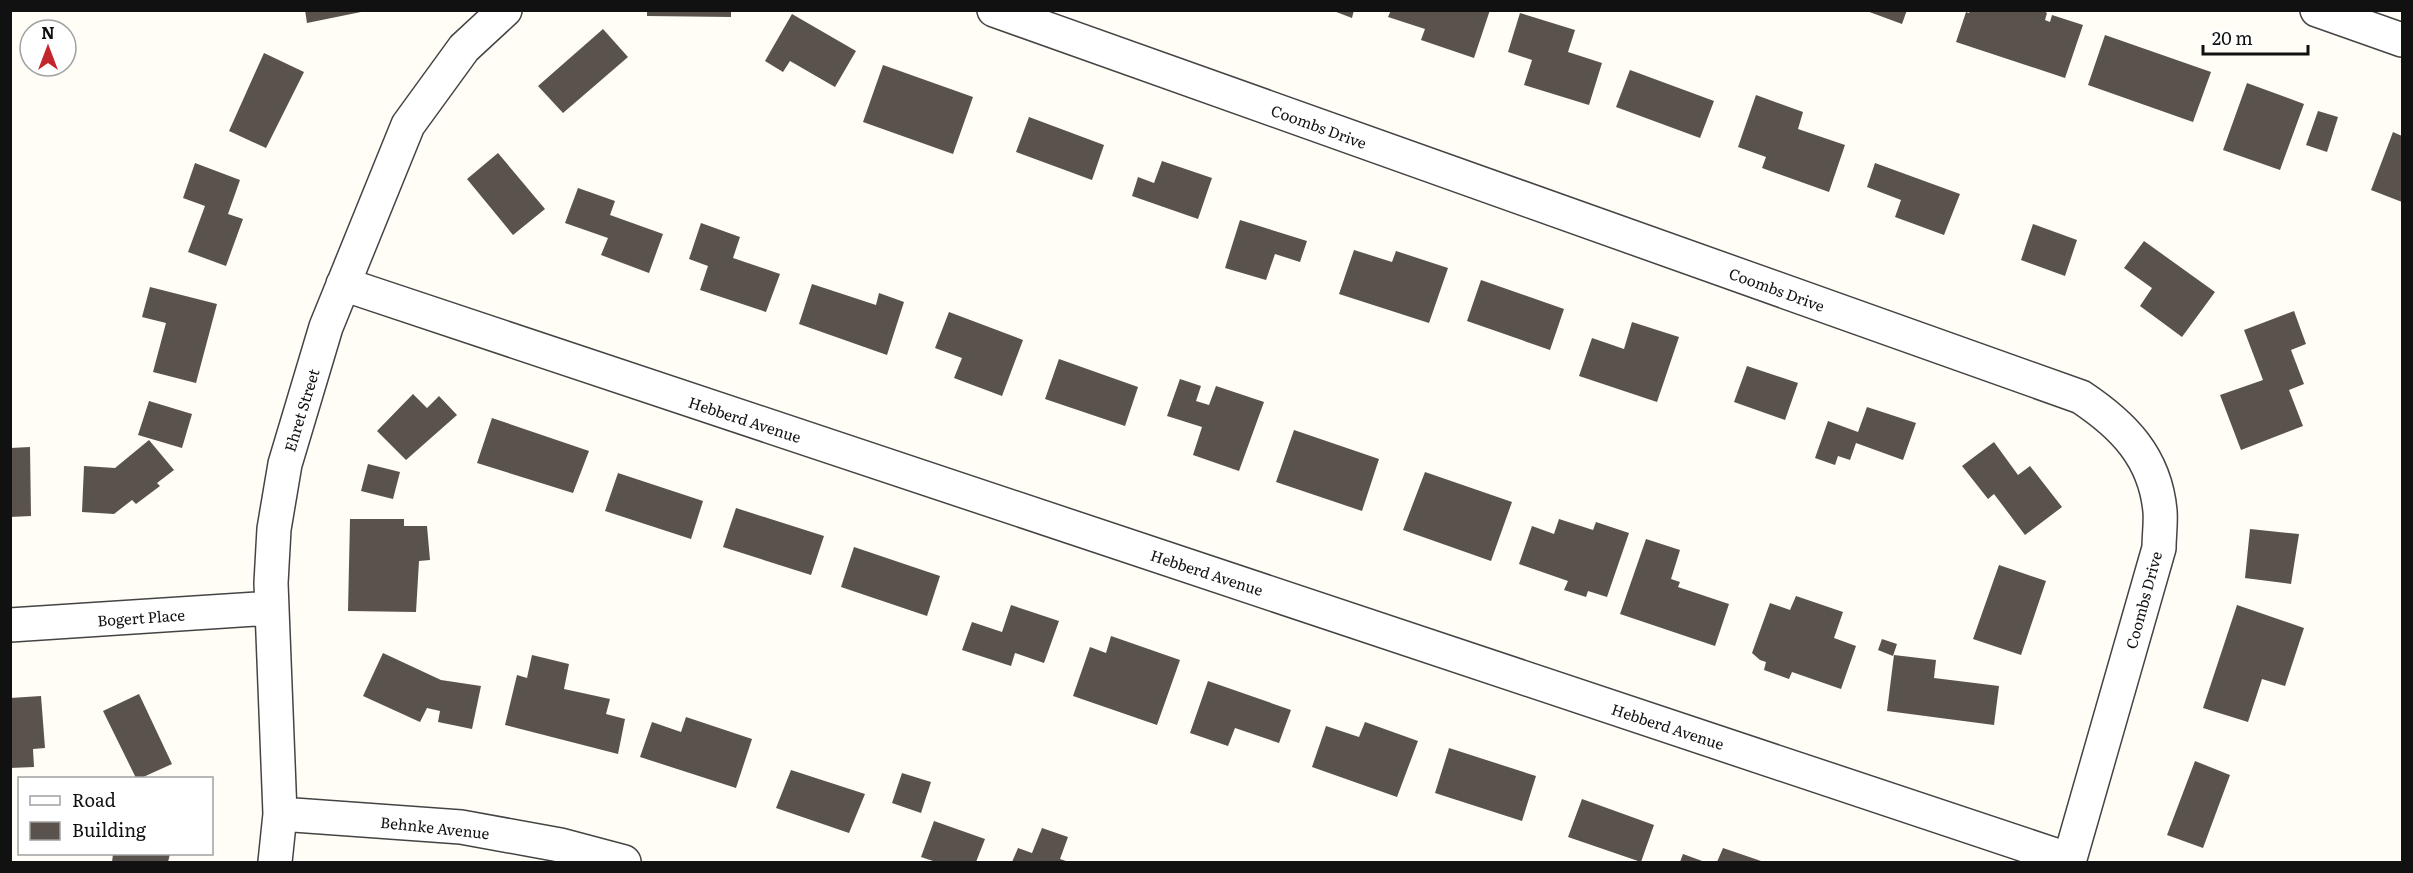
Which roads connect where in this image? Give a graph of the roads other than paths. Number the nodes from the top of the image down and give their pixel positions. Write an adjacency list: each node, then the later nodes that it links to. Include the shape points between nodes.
1 (505, 10): 5 (street, Ehret Street, via 464,48 408,125)
2 (994, 10): 9 (street, Coombs Drive, via 2081,397 2110,416 2135,444 2152,477 2160,511 2158,548)
3 (2317, 10): 4 (street)
4 (2403, 40)
5 (343, 284): 6 (street, Ehret Street, via 285,464 274,529); 9 (street, Hebberd Avenue)
6 (272, 608): 7 (street, Bogert Place); 8 (street, Ehret Street)
7 (10, 625)
8 (280, 814): 10 (street, Ehret Street); 11 (street, Behnke Avenue, via 461,827 560,845)
9 (2070, 861)
10 (276, 862)
11 (624, 862)

